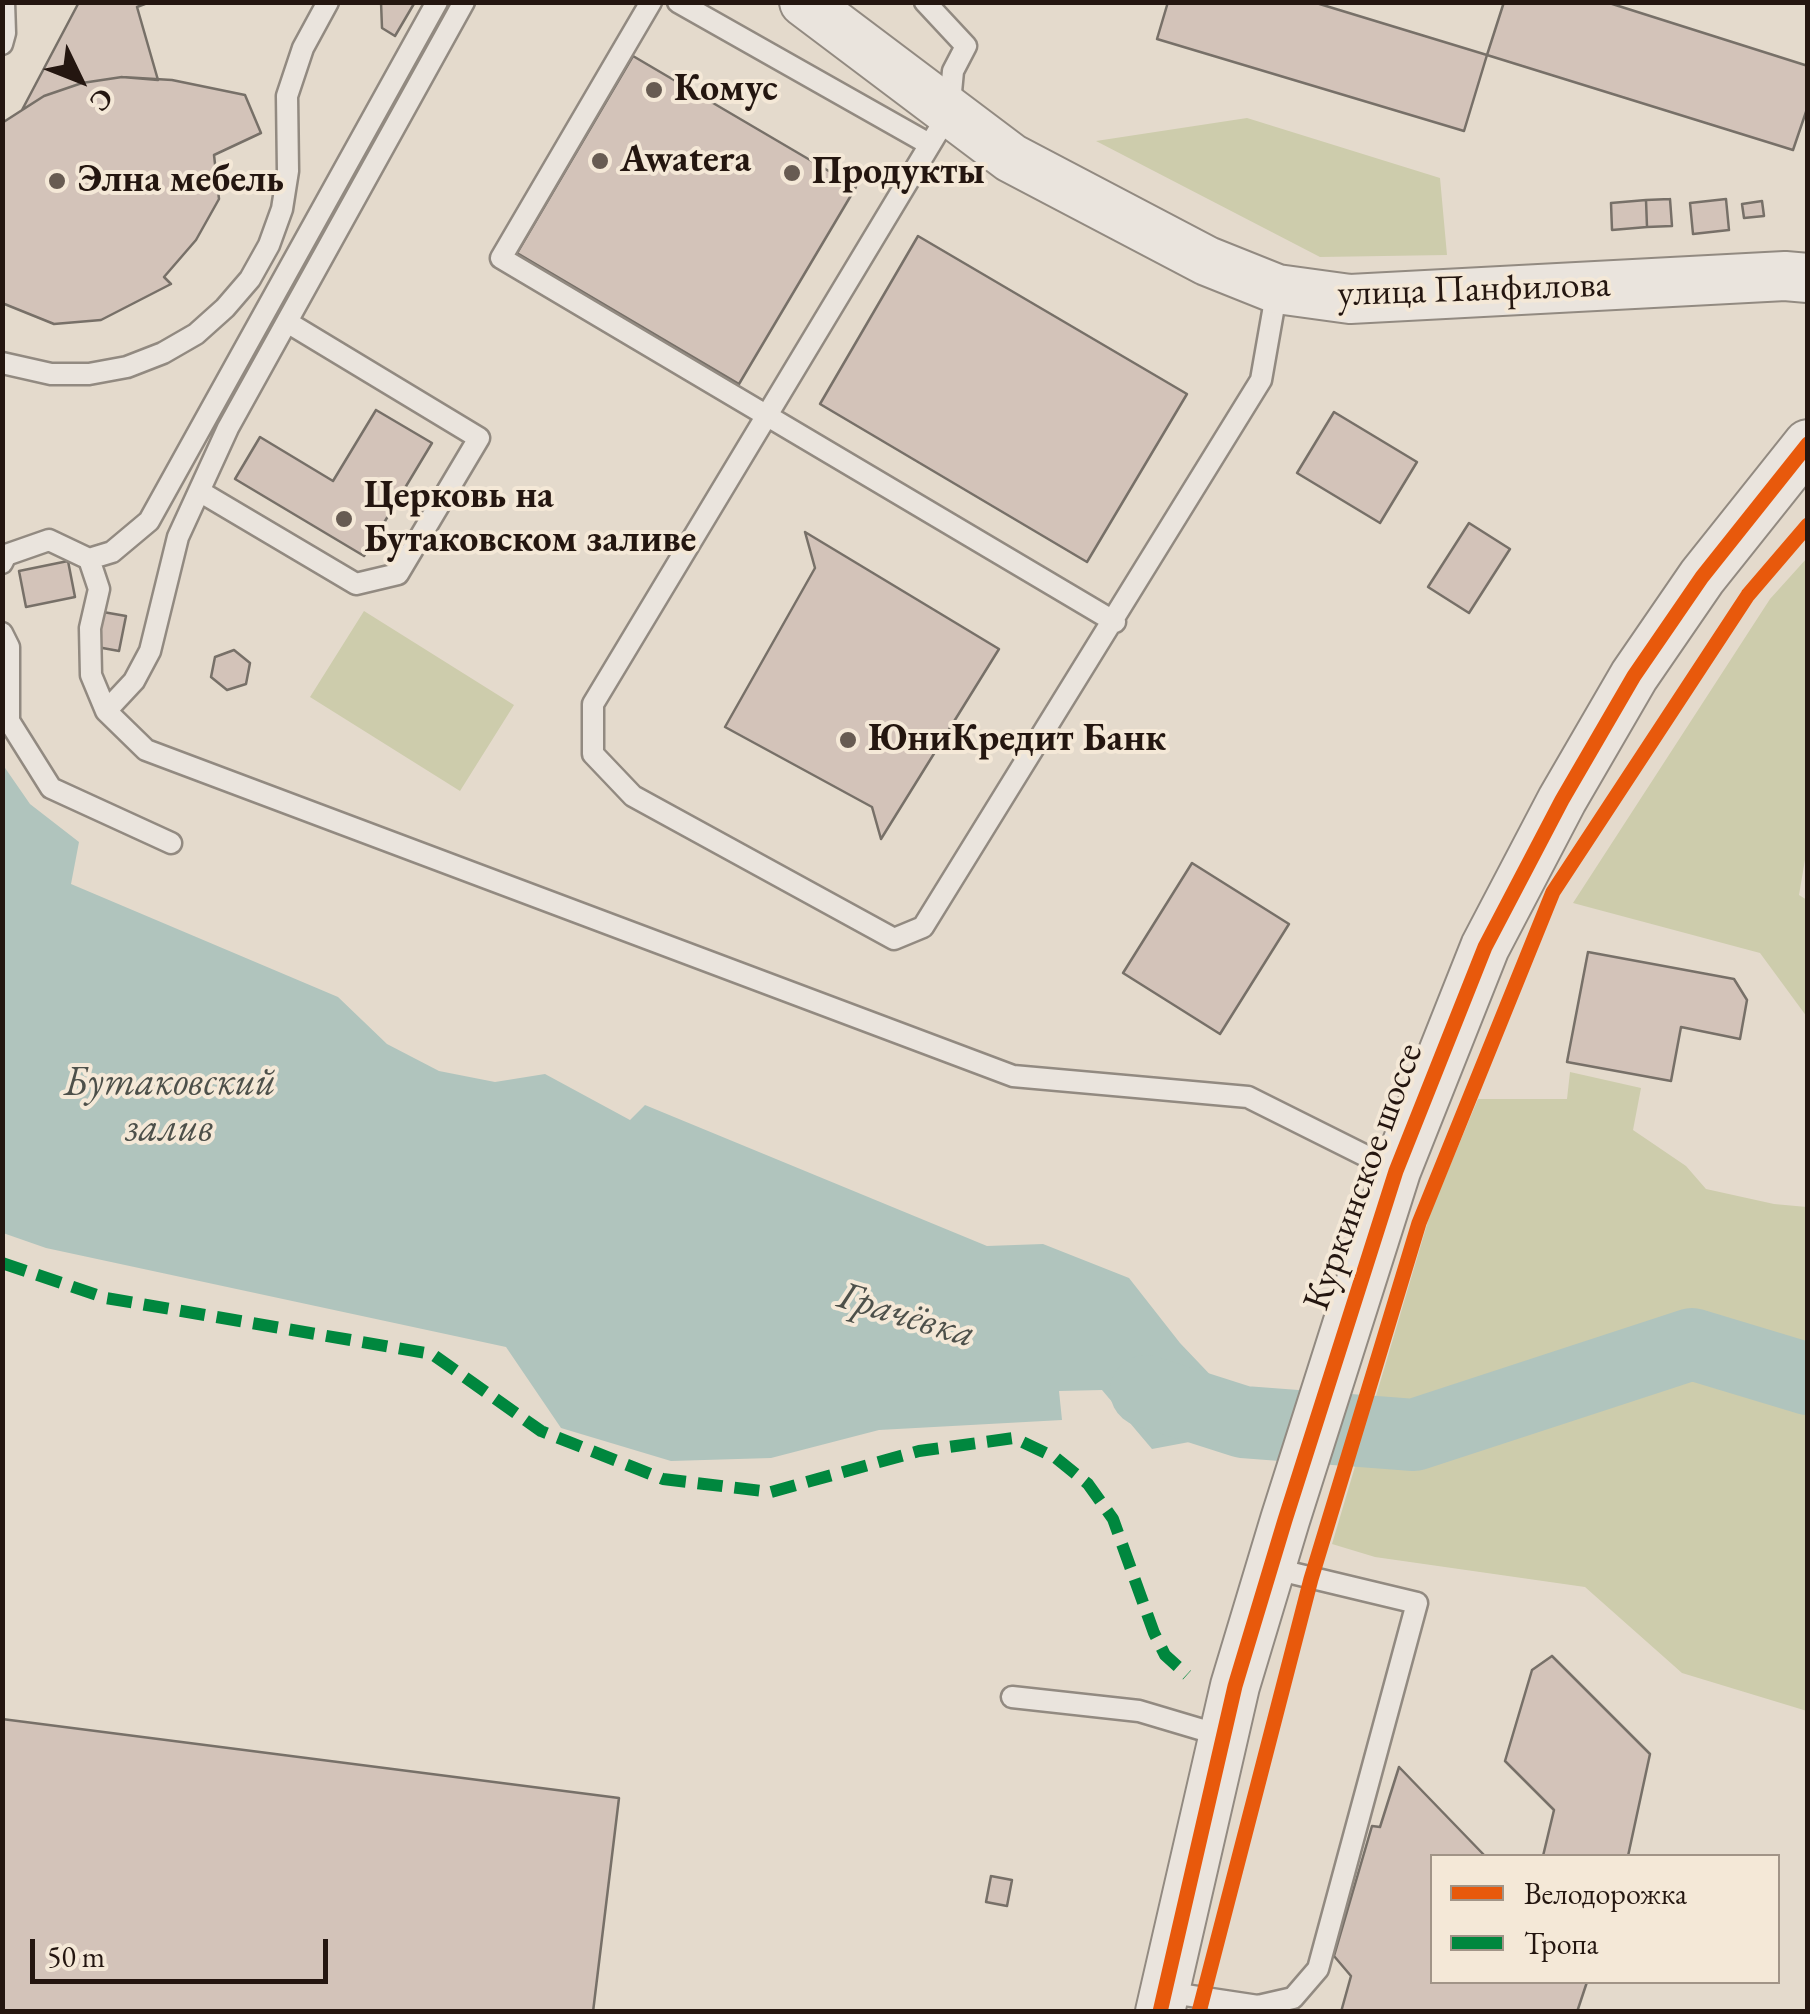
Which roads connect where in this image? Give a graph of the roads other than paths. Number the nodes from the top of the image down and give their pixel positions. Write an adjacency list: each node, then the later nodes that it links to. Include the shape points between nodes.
1 (4, 2): 9 (lane)
2 (328, 2): 14 (lane, via 286,96 282,209 250,279 225,308 196,334 127,367 50,374)
3 (437, 2): 18 (lane, via 149,521 112,552)
4 (464, 2): 13 (lane)
5 (651, 2): 15 (lane, via 500,258)
6 (678, 2): 10 (lane)
7 (804, 2): 10 (street, улица Панфилова)
8 (925, 2): 10 (lane, via 966,46)
9 (2, 44)
10 (939, 129): 12 (street, улица Панфилова); 15 (lane)
11 (1808, 278): 12 (street, улица Панфилова, via 1350,299)
12 (1277, 289): 20 (lane, via 1260,380)
13 (287, 322): 17 (lane); 17 (lane, via 479,438 398,574 356,584)
14 (2, 363)
15 (766, 416): 20 (lane); 20 (lane, via 594,704 592,754 633,796 894,939 923,927)
16 (1808, 444): 24 (street, Куркинское шоссе, via 1702,576 1562,800 1485,947)
17 (199, 490): 22 (lane, via 178,537 150,651)
18 (89, 559): 19 (lane, via 49,540); 22 (lane, via 99,589 90,628 91,675)
19 (2, 562)
20 (1115, 622)
21 (2, 632): 23 (lane, via 9,647 9,720 51,788)
22 (106, 711): 24 (lane, via 146,750 1013,1076 1248,1096)
23 (170, 843)
24 (1396, 1171): 25 (street, Куркинское шоссе)
25 (1270, 1568): 27 (street, Куркинское шоссе); 28 (lane, via 1417,1603 1318,1969 1293,1998 1258,2006)
26 (1012, 1697): 27 (lane, via 1139,1711)
27 (1223, 1736): 28 (street, Куркинское шоссе)
28 (1163, 2002)

